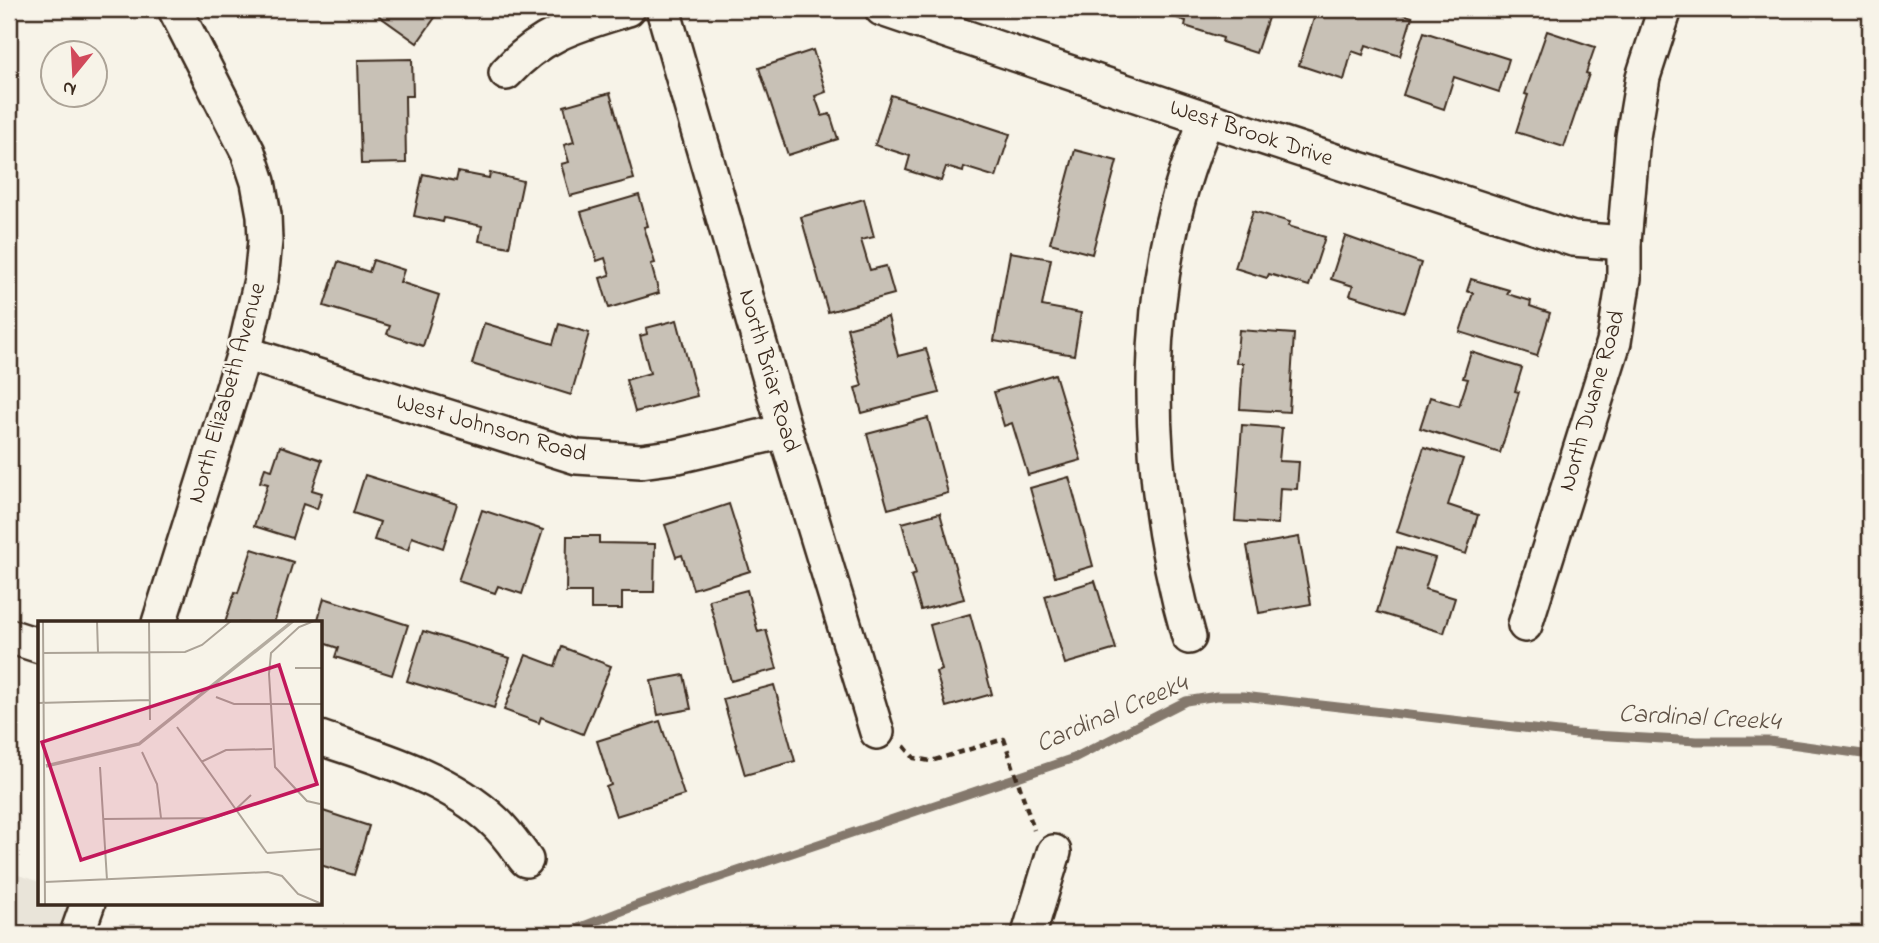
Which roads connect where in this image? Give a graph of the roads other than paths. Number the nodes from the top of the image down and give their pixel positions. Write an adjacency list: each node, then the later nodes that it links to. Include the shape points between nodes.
1 (175, 9): 9 (street, North Elizabeth Avenue, via 248,152 258,182 265,241)
2 (628, 9): 6 (street, via 565,29 519,58)
3 (663, 9): 10 (street, North Briar Road)
4 (882, 9): 7 (street, West Brook Drive)
5 (1665, 9): 8 (street, North Duane Road, via 1643,77)
6 (506, 73)
7 (1207, 119): 8 (street, West Brook Drive, via 1573,239); 14 (street, via 1183,176 1173,219 1154,376 1155,436 1167,546)
8 (1624, 243): 12 (street, North Duane Road, via 1624,278 1614,342)
9 (244, 353): 10 (street, West Johnson Road, via 577,457 641,461); 11 (street, North Elizabeth Avenue)
10 (785, 430): 16 (street, North Briar Road)
11 (160, 621)
12 (1525, 625)
13 (9, 636): 15 (street)
14 (1189, 637)
15 (38, 645)
16 (877, 732)
17 (322, 739): 19 (street, via 412,771 455,792 495,822)
18 (1054, 852): 22 (street)
19 (526, 859)
20 (89, 904): 21 (street)
21 (77, 934)
22 (1029, 934)

